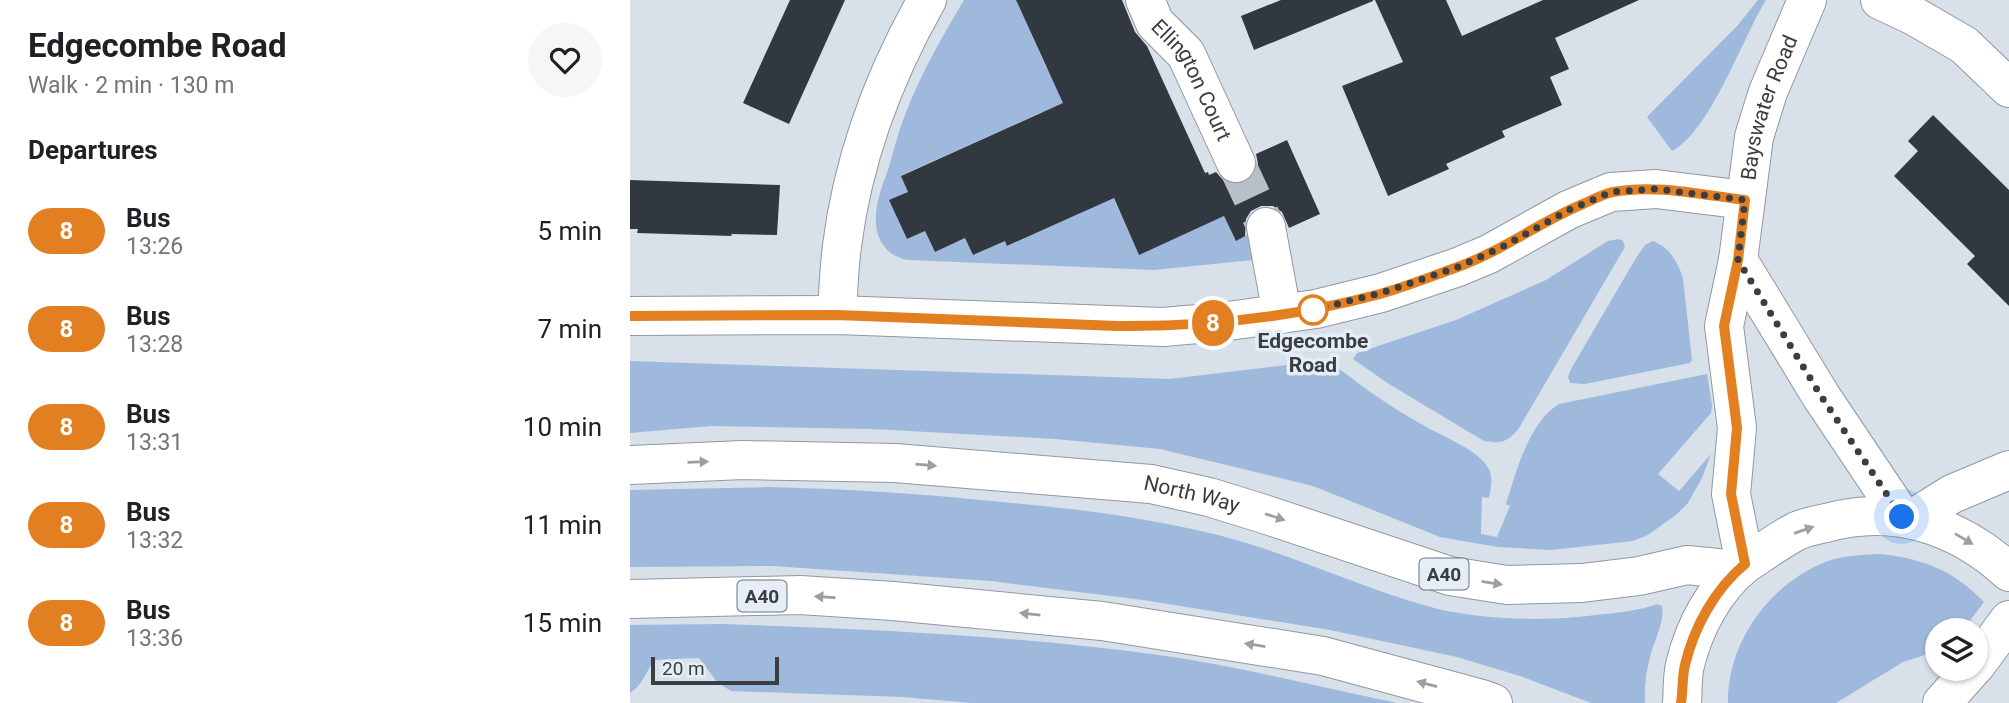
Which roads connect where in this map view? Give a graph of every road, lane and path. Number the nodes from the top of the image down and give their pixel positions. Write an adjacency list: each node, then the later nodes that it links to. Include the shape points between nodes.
1 (927, 0): 11 (main road, via 888,77 853,185)
2 (1145, 0): 6 (main road, Ellington Court, via 1155,23 1186,54)
3 (1807, 0): 7 (main road, Bayswater Road, via 1754,137)
4 (1880, 0): 5 (main road, via 1964,45)
5 (2009, 88)
6 (1236, 163)
7 (1745, 200): 9 (main road, Bayswater Road); 10 (main road, via 1656,189 1611,192 1458,267 1381,293)
8 (1266, 227): 10 (main road)
9 (1738, 260): 15 (main road, via 1821,396); 16 (main road, Bayswater Road, via 1724,326 1737,428 1731,494)
10 (1282, 314): 11 (main road, via 1163,327)
11 (837, 315): 12 (main road)
12 (630, 316)
13 (630, 465): 16 (main road, North Way / A40, one-way to 16, via 743,460 895,463 1151,484 1209,497 1450,576 1507,585 1594,582 1687,565)
14 (2009, 470): 15 (main road)
15 (1907, 518): 16 (main road, one-way to 15, via 1797,531 1849,516); 17 (main road, one-way to 17, via 1951,532)
16 (1742, 567): 23 (main road, via 1713,599 1697,629 1685,666)
17 (2009, 572)
18 (630, 599): 22 (main road, A40, one-way to 18, via 1323,656 1102,621 800,595)
19 (2009, 620): 20 (main road)
20 (1988, 648)
21 (1962, 681): 24 (main road)
22 (1493, 703)
23 (1682, 703)
24 (1942, 703)

